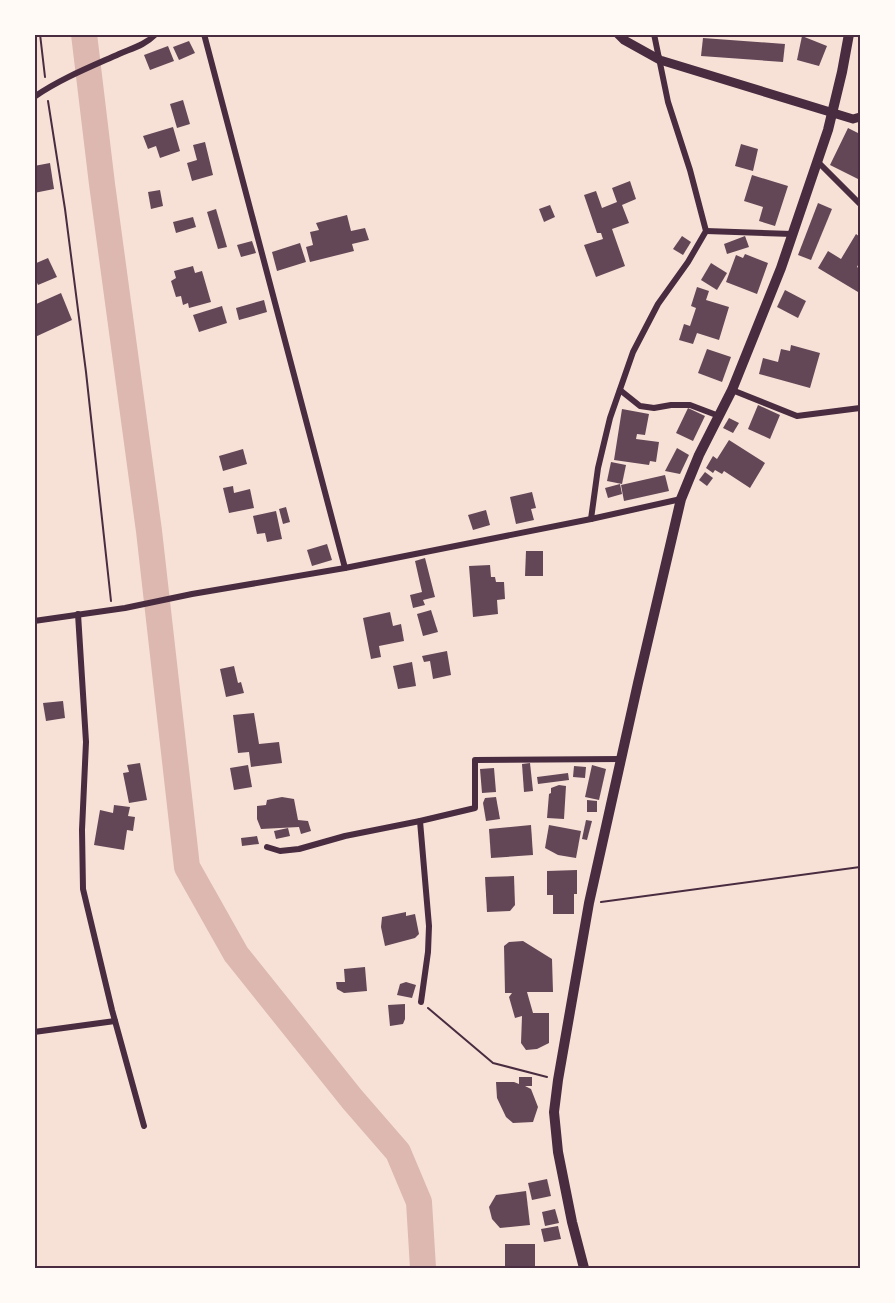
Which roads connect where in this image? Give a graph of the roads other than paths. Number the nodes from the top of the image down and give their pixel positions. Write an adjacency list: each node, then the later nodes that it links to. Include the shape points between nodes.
1 (156, 34): 7 (street, via 148,42)
2 (204, 34): 20 (street)
3 (618, 34): 6 (street)
4 (654, 34): 6 (street)
5 (849, 34): 8 (main road)
6 (660, 60): 8 (street); 12 (street, via 668,102)
7 (34, 97)
8 (832, 112): 9 (street, via 853,119); 10 (main road)
9 (861, 117)
10 (817, 161): 11 (street); 13 (main road)
11 (860, 204)
12 (706, 231): 13 (street); 14 (street, via 658,304 633,352)
13 (792, 234): 15 (main road)
14 (620, 390): 17 (street, via 640,406 690,405); 19 (street, via 598,468)
15 (732, 390): 16 (street, via 797,416); 17 (main road)
16 (861, 408)
17 (719, 416): 18 (main road)
18 (681, 499): 19 (street); 23 (main road)
19 (591, 519): 20 (street)
20 (345, 567): 21 (street)
21 (78, 614): 22 (street); 27 (street, via 86,742 83,889)
22 (34, 621)
23 (621, 759): 24 (street, via 475,760 476,808); 30 (main road, via 589,903 554,1112 558,1152)
24 (420, 821): 25 (street, via 299,849 280,851); 26 (street, via 429,926)
25 (267, 847)
26 (421, 1002)
27 (115, 1021): 28 (street); 29 (street)
28 (34, 1032)
29 (144, 1126)
30 (584, 1269)

